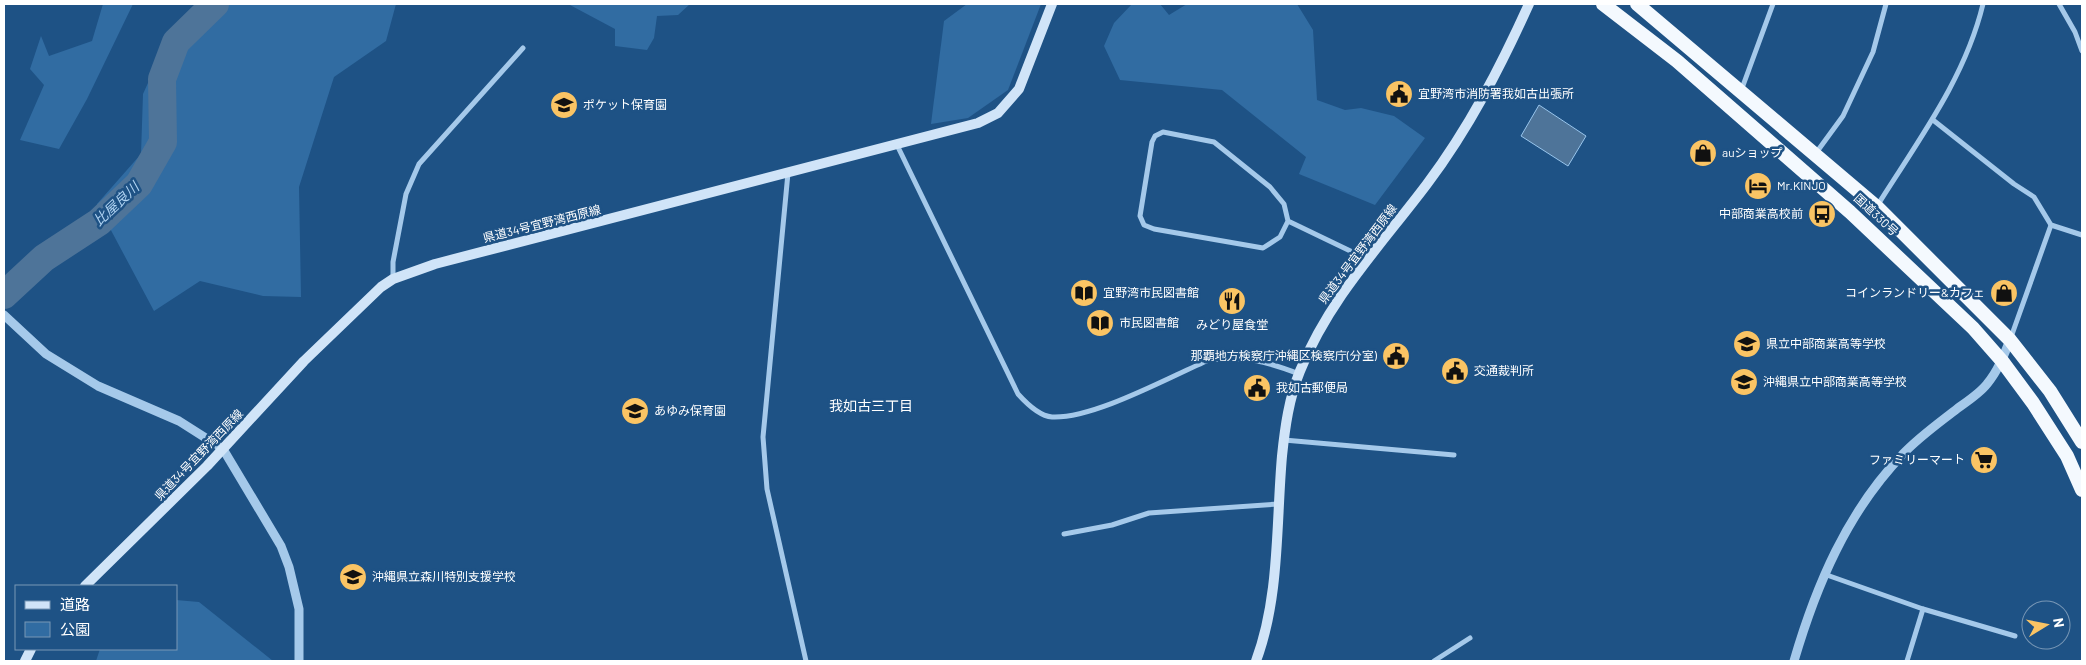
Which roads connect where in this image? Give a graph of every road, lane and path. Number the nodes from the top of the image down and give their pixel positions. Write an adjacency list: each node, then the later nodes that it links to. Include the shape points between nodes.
1 (1052, 4): 13 (main road, 県道34号宜野湾西原線, via 1019,88 998,112 970,126)
2 (1529, 4): 20 (main road, 県道34号宜野湾西原線, via 1472,119 1427,184)
3 (1603, 4): 24 (highway, 国道330号, via 1677,61 1850,212 1943,298)
4 (1637, 4): 11 (highway, 国道330号)
5 (1773, 4): 11 (street)
6 (1886, 4): 14 (street, via 1873,52 1843,116)
7 (1983, 4): 12 (street, via 1978,24)
8 (2059, 4): 10 (street)
9 (523, 48): 21 (street, via 419,164 406,194 393,262)
10 (2082, 52)
11 (1741, 91): 14 (highway, 国道330号)
12 (1933, 120): 16 (street); 18 (street, via 2034,197)
13 (897, 145): 15 (main road, 県道34号宜野湾西原線); 25 (street, via 1018,394 1031,408 1051,417 1100,409 1209,360 1227,357 1245,358)
14 (1816, 154): 16 (highway, 国道330号)
15 (788, 173): 21 (main road, 県道34号宜野湾西原線, via 435,264); 39 (street, via 762,437 767,489)
16 (1877, 207): 23 (highway, 国道330号)
17 (1288, 221): 17 (street, via 1280,237 1264,248 1144,225 1140,216 1155,136 1163,132 1214,142 1270,188 1284,204); 20 (street)
18 (2051, 225): 19 (street); 23 (street)
19 (2082, 234)
20 (1367, 259): 25 (main road, 県道34号宜野湾西原線, via 1324,321)
21 (393, 279): 28 (main road, 県道34号宜野湾西原線, via 304,361)
22 (4, 315): 28 (street, via 46,354 98,386 179,421)
23 (2010, 340): 24 (street); 27 (highway, 国道330号, via 2050,392)
24 (2002, 361): 30 (highway, 国道330号, via 2067,456); 33 (street, via 1986,385 1919,438 1890,469 1866,499)
25 (1299, 374): 26 (main road, 県道34号宜野湾西原線, via 1292,392)
26 (1284, 440): 29 (street); 31 (main road, 県道34号宜野湾西原線)
27 (2082, 442)
28 (223, 449): 34 (main road, 県道34号宜野湾西原線); 38 (street, via 273,532 289,567 300,608)
29 (1454, 455)
30 (2082, 490)
31 (1278, 504): 32 (street, via 1149,513); 40 (main road, 県道34号宜野湾西原線, via 1270,609)
32 (1064, 534)
33 (1824, 574): 35 (street); 42 (street)
34 (87, 585)
35 (1924, 609): 36 (street); 43 (street)
36 (2015, 636)
37 (1470, 638): 41 (street)
38 (299, 661)
39 (806, 661)
40 (1256, 661)
41 (1434, 661)
42 (1794, 661)
43 (1907, 661)

